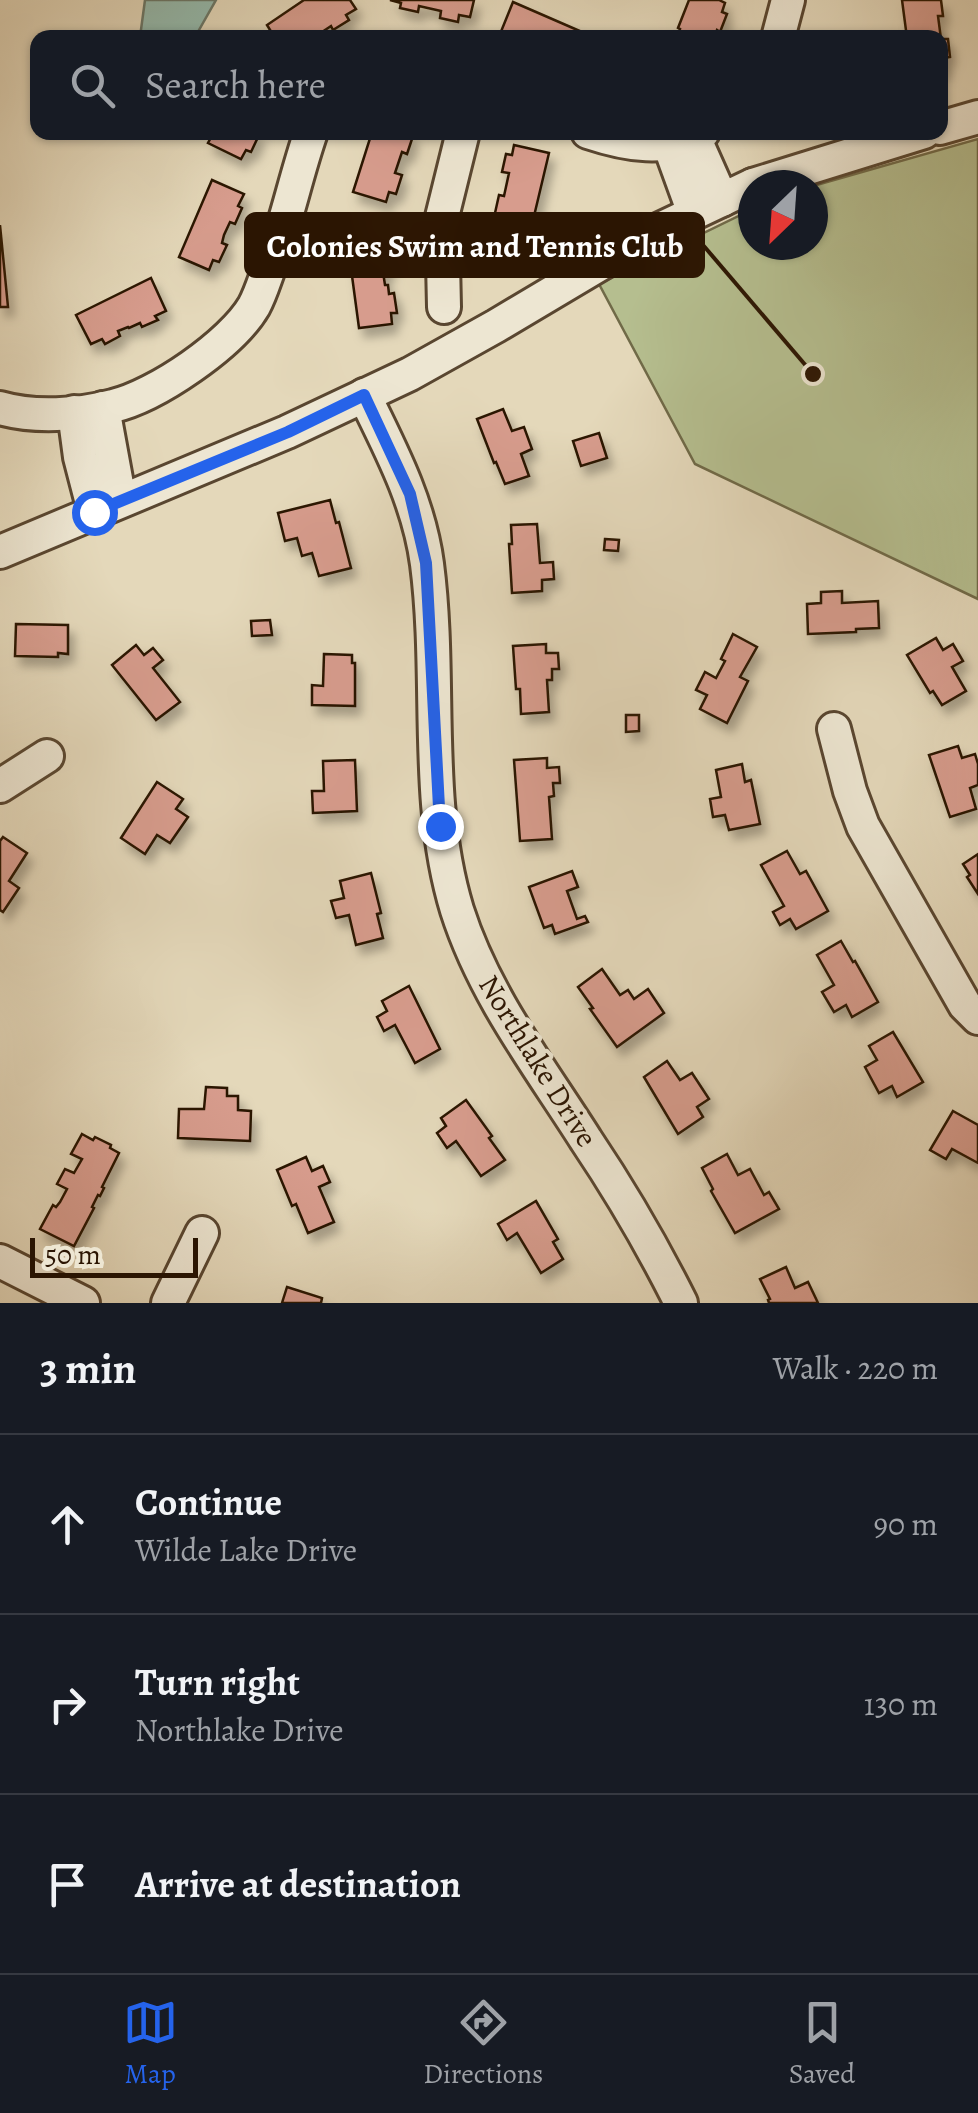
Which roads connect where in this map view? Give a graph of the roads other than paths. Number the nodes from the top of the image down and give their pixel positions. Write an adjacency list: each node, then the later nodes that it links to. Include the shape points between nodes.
1 (788, 0): 2 (street)
2 (780, 30)
3 (978, 117): 4 (street)
4 (948, 126)
5 (309, 140): 17 (street, via 281,239 242,322 173,378 114,406)
6 (461, 140): 14 (street, via 442,217)
7 (619, 140): 8 (street, via 643,146)
8 (678, 140)
9 (690, 140): 13 (street)
10 (898, 140): 11 (street)
11 (801, 170)
12 (738, 192): 13 (street)
13 (708, 206): 15 (street)
14 (444, 307)
15 (364, 395): 18 (street); 28 (street, Northlake Drive, via 410,494 426,563 440,826 458,911 499,1005 632,1212)
16 (0, 408): 17 (street)
17 (89, 410): 18 (street)
18 (107, 506): 19 (street)
19 (0, 552)
20 (834, 730): 23 (street, via 864,826)
21 (48, 756): 22 (street)
22 (0, 786)
23 (978, 1018)
24 (202, 1233): 27 (street)
25 (0, 1261): 26 (street)
26 (83, 1303)
27 (168, 1303)
28 (681, 1303)

